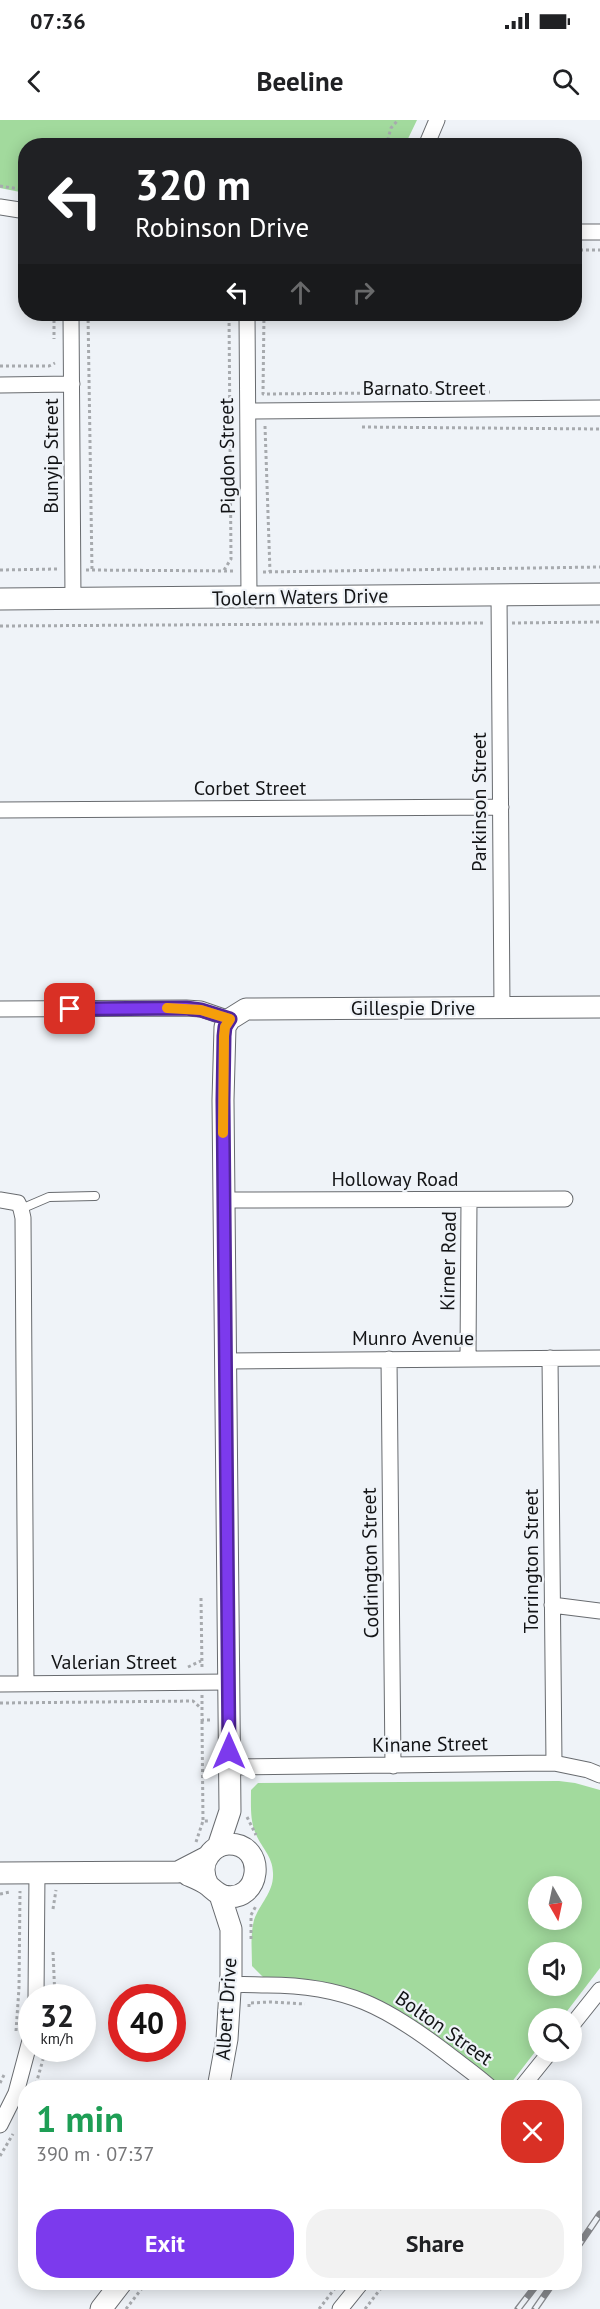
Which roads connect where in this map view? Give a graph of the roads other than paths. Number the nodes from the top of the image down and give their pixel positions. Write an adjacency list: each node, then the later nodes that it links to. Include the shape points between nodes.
1 (437, 120): 2 (street)
2 (429, 138)
3 (0, 207): 4 (street)
4 (18, 210)
5 (582, 232): 6 (street)
6 (600, 232)
7 (71, 321): 10 (street, Bunyip Street)
8 (247, 321): 12 (street, Pigdon Street)
9 (0, 384): 10 (street)
10 (72, 384): 17 (street, Bunyip Street)
11 (600, 408): 12 (street, Barnato Street)
12 (248, 411): 15 (street, Pigdon Street)
13 (600, 594): 14 (street, Toolern Waters Drive)
14 (499, 595): 15 (street, Toolern Waters Drive); 18 (street, Parkinson Street)
15 (249, 597): 17 (street, Toolern Waters Drive)
16 (0, 599): 17 (street, Toolern Waters Drive)
17 (73, 599)
18 (501, 807): 19 (street, Corbet Street); 21 (street, Parkinson Street)
19 (0, 810)
20 (600, 1007): 21 (street, Gillespie Drive)
21 (502, 1008): 23 (street, Gillespie Drive, via 246,1009)
22 (0, 1009): 23 (street, via 186,1008)
23 (230, 1019): 27 (street, via 224,1036)
24 (95, 1196): 29 (lane, via 49,1197)
25 (565, 1199): 28 (street, Holloway Road)
26 (0, 1200): 29 (street, via 18,1203)
27 (224, 1200): 28 (street, Holloway Road); 34 (street)
28 (470, 1200): 32 (street, Kirner Road)
29 (21, 1209): 39 (street)
30 (600, 1358): 33 (street, Munro Avenue)
31 (388, 1359): 32 (street, Munro Avenue); 34 (street, Munro Avenue); 41 (street, Codrington Street)
32 (468, 1359): 33 (street, Munro Avenue)
33 (550, 1359): 35 (street, Torrington Street)
34 (226, 1361): 37 (street)
35 (552, 1605): 36 (street); 40 (street, Torrington Street)
36 (600, 1611)
37 (229, 1682): 39 (street, Valerian Street); 42 (street)
38 (0, 1684): 39 (street, Valerian Street)
39 (26, 1684)
40 (554, 1763): 41 (street, Kinane Street); 43 (street, Kinane Street)
41 (393, 1766): 42 (street, Kinane Street)
42 (230, 1767): 44 (street)
43 (600, 1775)
44 (230, 1811): 45 (street); 46 (street)
45 (244, 1848): 46 (street, via 233,1844); 51 (street, via 252,1855 256,1869 253,1884)
46 (213, 1852): 49 (street); 50 (street, via 204,1871)
47 (37, 1872): 48 (street); 49 (street); 53 (street)
48 (0, 1873)
49 (183, 1874): 50 (street)
50 (214, 1890): 51 (street, via 235,1896); 52 (street, Albert Drive)
51 (245, 1892): 52 (street, Albert Drive)
52 (231, 1929): 54 (street, Albert Drive)
53 (36, 1984)
54 (231, 1985): 60 (street, Albert Drive); 61 (street, Bolton Street, via 311,1986 358,1998 409,2025)
55 (600, 1990): 56 (street)
56 (582, 2012)
57 (24, 2062): 59 (street)
58 (542, 2062): 62 (street)
59 (19, 2080)
60 (219, 2080)
61 (481, 2080)
62 (527, 2080)
63 (18, 2086): 64 (street)
64 (0, 2125)
65 (116, 2290): 67 (street)
66 (355, 2290): 68 (street)
67 (101, 2309)
68 (340, 2309)

